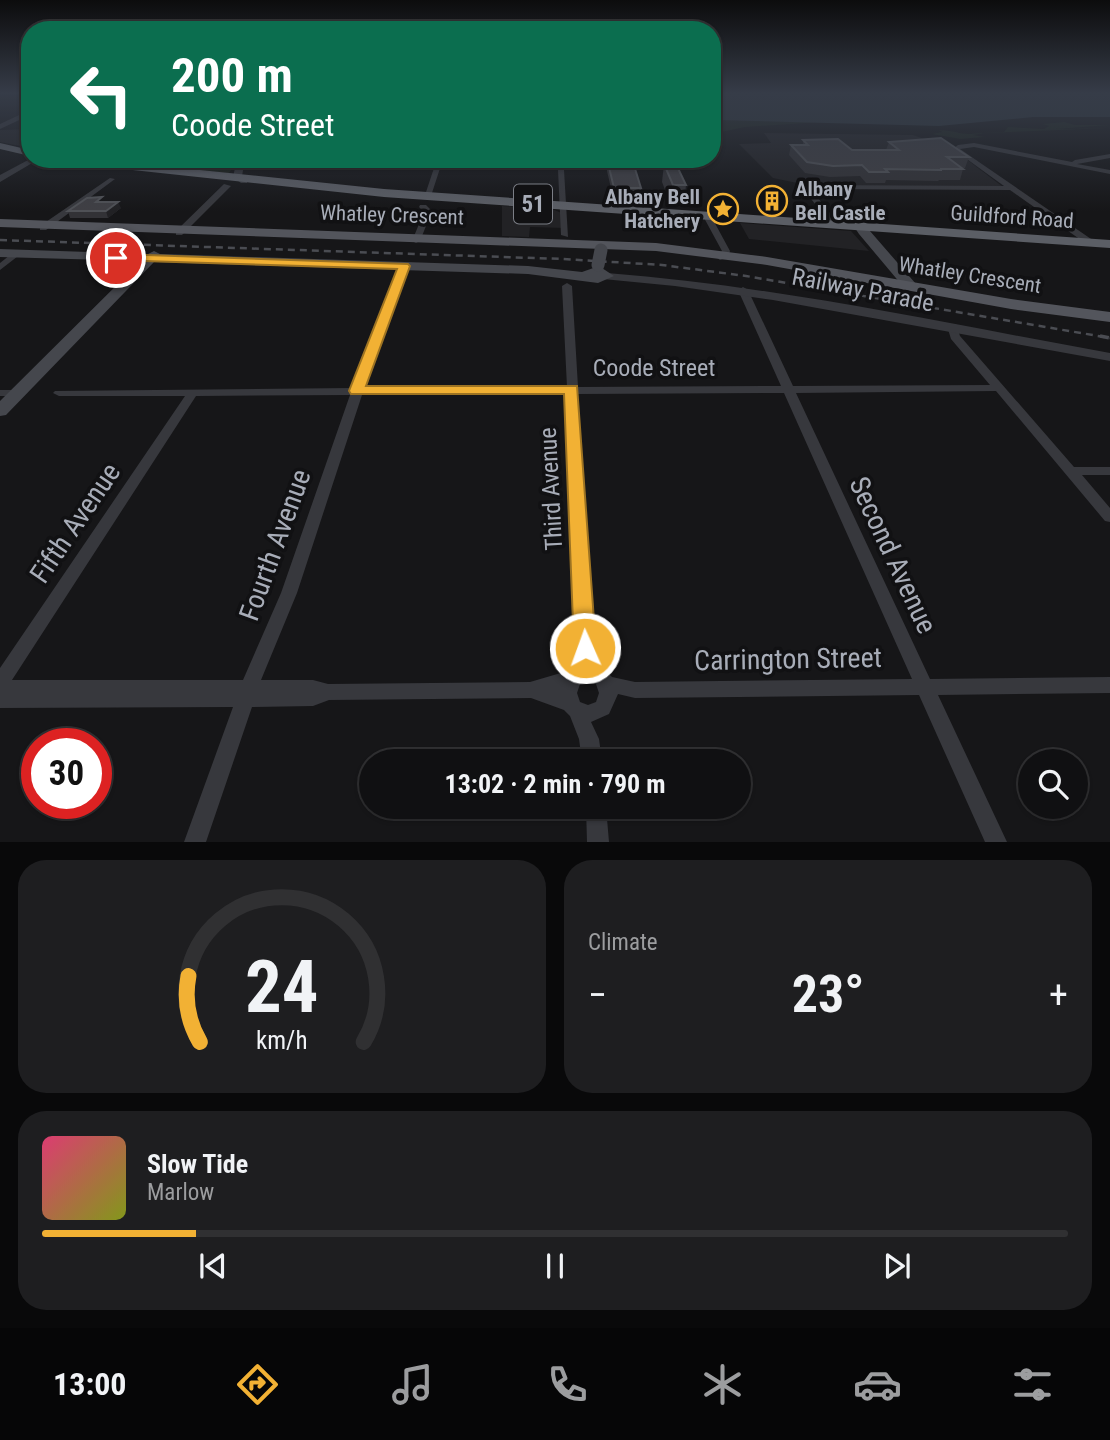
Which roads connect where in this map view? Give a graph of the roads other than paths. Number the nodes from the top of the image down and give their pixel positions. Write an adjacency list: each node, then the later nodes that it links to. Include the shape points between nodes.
1 (0, 146): 2 (highway)
2 (21, 151)
3 (1110, 156): 4 (street)
4 (1068, 163): 10 (street); 15 (street, via 974,145 957,147)
5 (21, 167): 11 (street)
6 (142, 168): 13 (highway, Guildford Road / 51)
7 (241, 168): 13 (street)
8 (437, 168): 16 (street)
9 (559, 168): 17 (street)
10 (1110, 172)
11 (0, 179)
12 (112, 179): 21 (street)
13 (242, 179): 16 (highway, Guildford Road / 51)
14 (227, 186): 23 (street)
15 (1012, 188): 19 (street, via 806,187 824,210); 26 (street)
16 (425, 202): 17 (highway, Guildford Road / 51); 25 (street, via 428,212)
17 (563, 206): 18 (highway, Guildford Road / 51); 24 (street)
18 (706, 216): 19 (highway, Guildford Road / 51); 31 (street)
19 (828, 224): 22 (highway, Guildford Road / 51)
20 (0, 225): 21 (main road, Whatley Crescent)
21 (46, 226): 23 (main road, Whatley Crescent)
22 (860, 227): 26 (highway, Guildford Road / 51); 37 (main road)
23 (181, 231): 25 (main road, Whatley Crescent)
24 (565, 235)
25 (417, 239): 28 (main road, Whatley Crescent)
26 (1091, 243): 27 (highway, Guildford Road / 51)
27 (1110, 244)
28 (606, 247): 31 (main road, Whatley Crescent); 35 (main road)
29 (0, 253): 30 (main road, Railway Parade)
30 (18, 253): 32 (main road, Railway Parade); 34 (street)
31 (720, 253): 37 (main road, Whatley Crescent)
32 (156, 257): 33 (main road, Railway Parade); 48 (main road)
33 (404, 266): 35 (main road, Railway Parade); 45 (street, Fourth Avenue)
34 (0, 267)
35 (599, 271): 38 (street, Railway Parade)
36 (567, 285): 43 (street, Third Avenue)
37 (911, 287): 39 (main road, Whatley Crescent)
38 (743, 292): 40 (street, Railway Parade); 44 (street, Second Avenue)
39 (1110, 317)
40 (953, 328): 41 (street, Railway Parade); 42 (street, via 955,337)
41 (1110, 355)
42 (997, 388): 44 (street, Coode Street); 51 (street)
43 (572, 389): 44 (street, Coode Street); 45 (street, Coode Street); 54 (street, Third Avenue)
44 (786, 389): 55 (street, Second Avenue)
45 (357, 391): 46 (street, Coode Street); 60 (street, Fourth Avenue, via 292,583)
46 (193, 392): 49 (street, Coode Street); 57 (street, Fifth Avenue)
47 (0, 393): 48 (street)
48 (18, 393): 50 (main road)
49 (59, 393)
50 (0, 411)
51 (1069, 471): 52 (street); 53 (street)
52 (1110, 471)
53 (1110, 517)
54 (588, 678): 58 (street, Carrington Street); 59 (street, Carrington Street); 62 (street, via 566,693); 63 (street, via 610,697)
55 (925, 685): 56 (street, Carrington Street); 59 (street, Carrington Street); 69 (street, Second Avenue)
56 (1110, 685)
57 (0, 686): 60 (street, Carrington Street)
58 (530, 690): 60 (street, Carrington Street, via 328,692 313,698); 62 (street, Carrington Street)
59 (635, 690): 63 (street, Carrington Street)
60 (247, 694): 61 (street, Carrington Street); 67 (street, Fourth Avenue)
61 (0, 700)
62 (573, 706): 63 (street, Carrington Street, via 590,712); 64 (street)
63 (602, 707): 64 (street)
64 (589, 738): 65 (street)
65 (590, 749)
66 (597, 819): 68 (street)
67 (195, 842)
68 (598, 842)
69 (996, 842)

